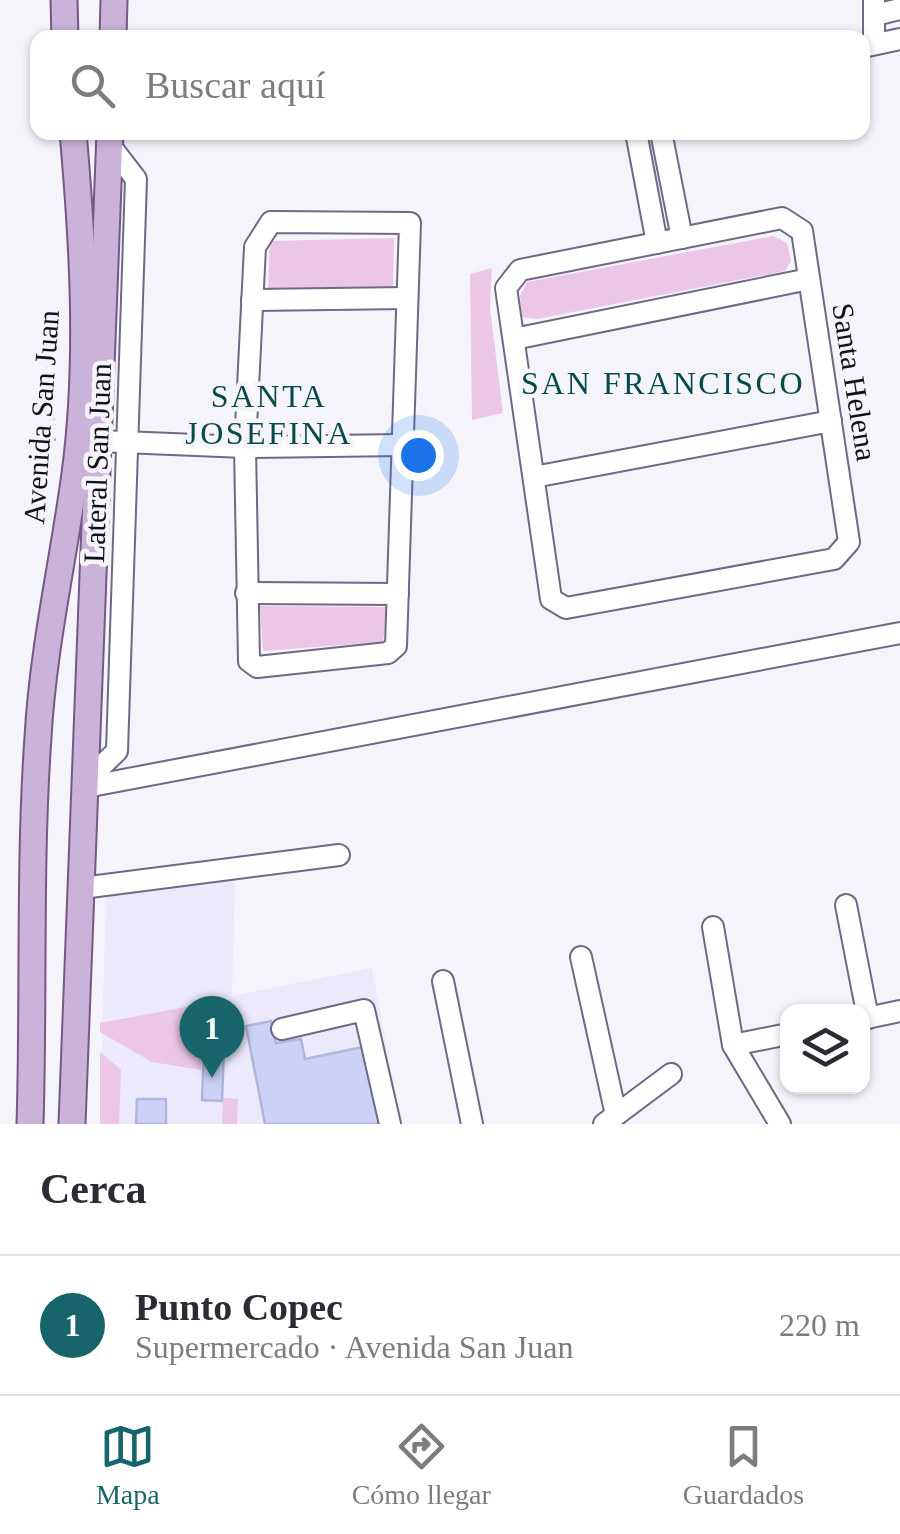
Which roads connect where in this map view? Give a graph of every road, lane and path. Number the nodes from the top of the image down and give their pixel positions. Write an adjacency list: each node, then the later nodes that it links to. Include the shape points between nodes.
1 (64, 0): 5 (main road)
2 (114, 0): 6 (main road)
3 (874, 8): 4 (street); 7 (street)
4 (900, 9)
5 (65, 30)
6 (113, 30)
7 (870, 33)
8 (900, 39): 9 (street)
9 (870, 46)
10 (74, 140): 31 (main road, Avenida San Juan, via 82,371 75,472 46,644)
11 (109, 140): 22 (main road, Avenida San Juan)
12 (110, 140): 23 (street, Lateral San Juan, via 136,179)
13 (637, 140): 16 (street)
14 (663, 140): 15 (street)
15 (682, 238): 16 (street); 17 (street, Santa Helena, via 782,218 802,231)
16 (656, 243): 20 (street, via 520,270 506,288)
17 (809, 279): 20 (street); 21 (street, Santa Helena)
18 (407, 298): 19 (street); 19 (street, via 410,223 271,222 255,246); 24 (street)
19 (252, 300): 25 (street)
20 (514, 339): 26 (street)
21 (831, 421): 26 (street); 26 (street, Santa Helena, via 849,542 834,559 566,608 551,599)
22 (98, 441): 23 (street); 30 (main road, Avenida San Juan)
23 (127, 442): 25 (street); 30 (street, Lateral San Juan, via 117,751)
24 (402, 446): 25 (street); 28 (street)
25 (245, 447): 27 (street)
26 (534, 477)
27 (246, 593): 28 (street); 28 (street, via 249,661 256,667 388,652 396,646)
28 (398, 594)
29 (900, 633): 30 (street)
30 (86, 784): 33 (main road, Avenida San Juan)
31 (37, 834): 37 (main road, via 45,996 68,997); 46 (main road, Avenida San Juan)
32 (339, 856): 33 (street)
33 (82, 888): 37 (main road, Avenida San Juan)
34 (846, 905): 39 (street)
35 (713, 927): 44 (street)
36 (581, 957): 47 (street)
37 (78, 976): 48 (main road, Avenida San Juan)
38 (443, 982): 50 (street)
39 (863, 1004)
40 (900, 1011): 41 (street)
41 (870, 1017)
42 (282, 1028): 49 (street, via 364,1010)
43 (780, 1035): 44 (street)
44 (733, 1044): 51 (street)
45 (671, 1074): 47 (street)
46 (30, 1114): 48 (main road, via 42,1095 63,1099)
47 (610, 1119)
48 (70, 1124)
49 (390, 1124)
50 (472, 1124)
51 (780, 1124)

